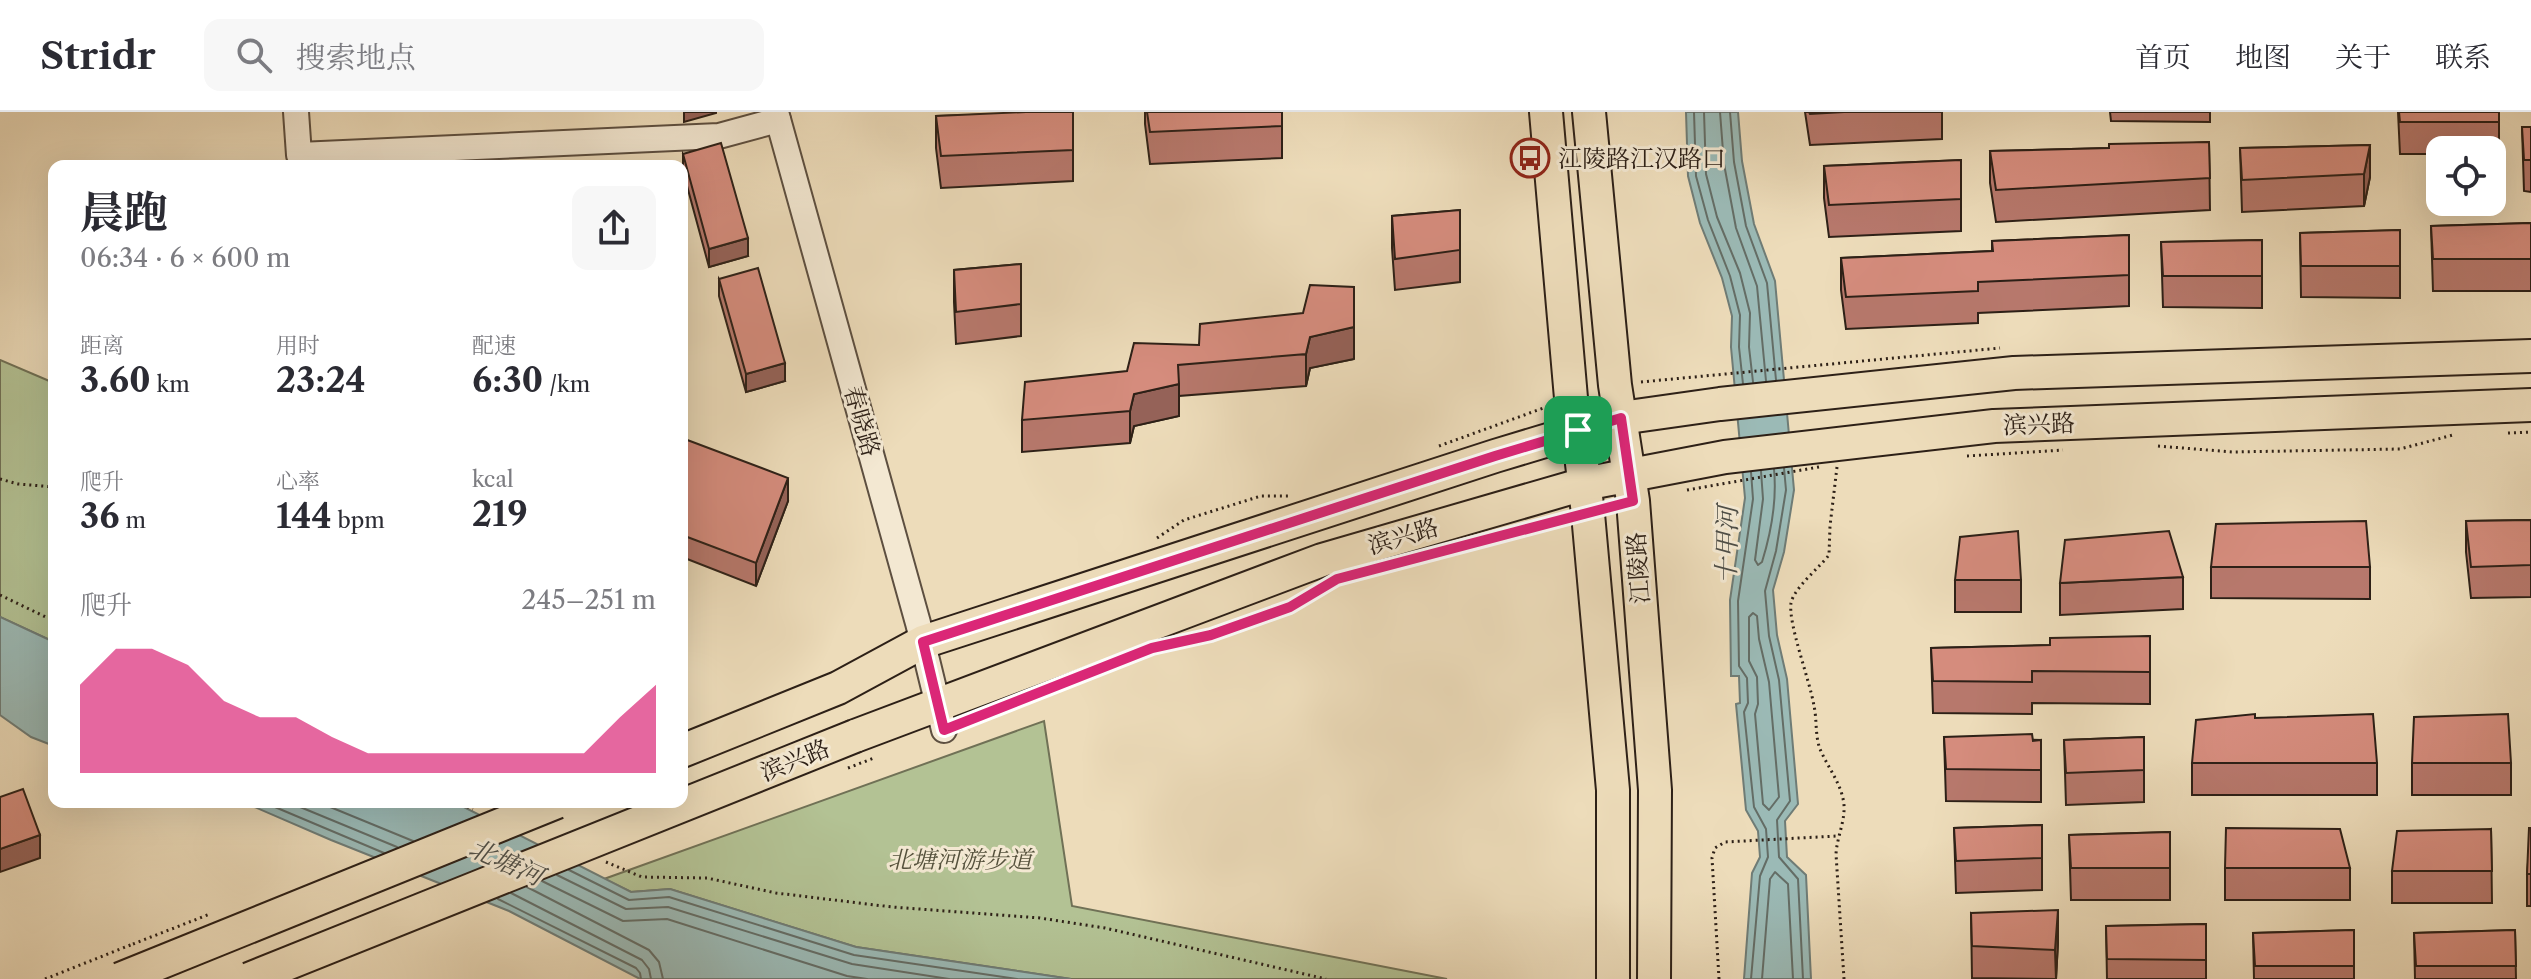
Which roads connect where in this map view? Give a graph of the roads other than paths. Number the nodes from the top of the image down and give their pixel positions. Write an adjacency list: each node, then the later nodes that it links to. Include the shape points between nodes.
1 (296, 112): 4 (street, via 299,155 719,136)
2 (1546, 112): 8 (main road, 江陵路)
3 (1589, 112): 7 (main road, 江陵路)
4 (777, 116): 11 (street, 春晓路)
5 (2531, 356): 7 (main road, 滨兴路, via 1807,381 1720,404)
6 (2531, 405): 9 (main road, 滨兴路, via 1994,426 1815,456 1725,457)
7 (1621, 418): 8 (main road, 滨兴路); 9 (main road, 江陵路)
8 (1578, 430): 10 (main road, 江陵路); 11 (main road, 滨兴路)
9 (1628, 476): 10 (main road, 滨兴路); 20 (main road, 江陵路, via 1655,790)
10 (1586, 499): 12 (main road, 滨兴路, via 1322,560); 19 (main road, 江陵路, via 1613,790)
11 (923, 642): 12 (street, 春晓路); 13 (main road, 滨兴路, via 838,688)
12 (941, 718): 14 (main road, 滨兴路, bridge, via 855,736)
13 (688, 749)
14 (688, 803)
15 (542, 808): 17 (main road, bridge)
16 (675, 808): 18 (main road, 滨兴路, bridge)
17 (120, 979)
18 (249, 979)
19 (1613, 979)
20 (1654, 979)

